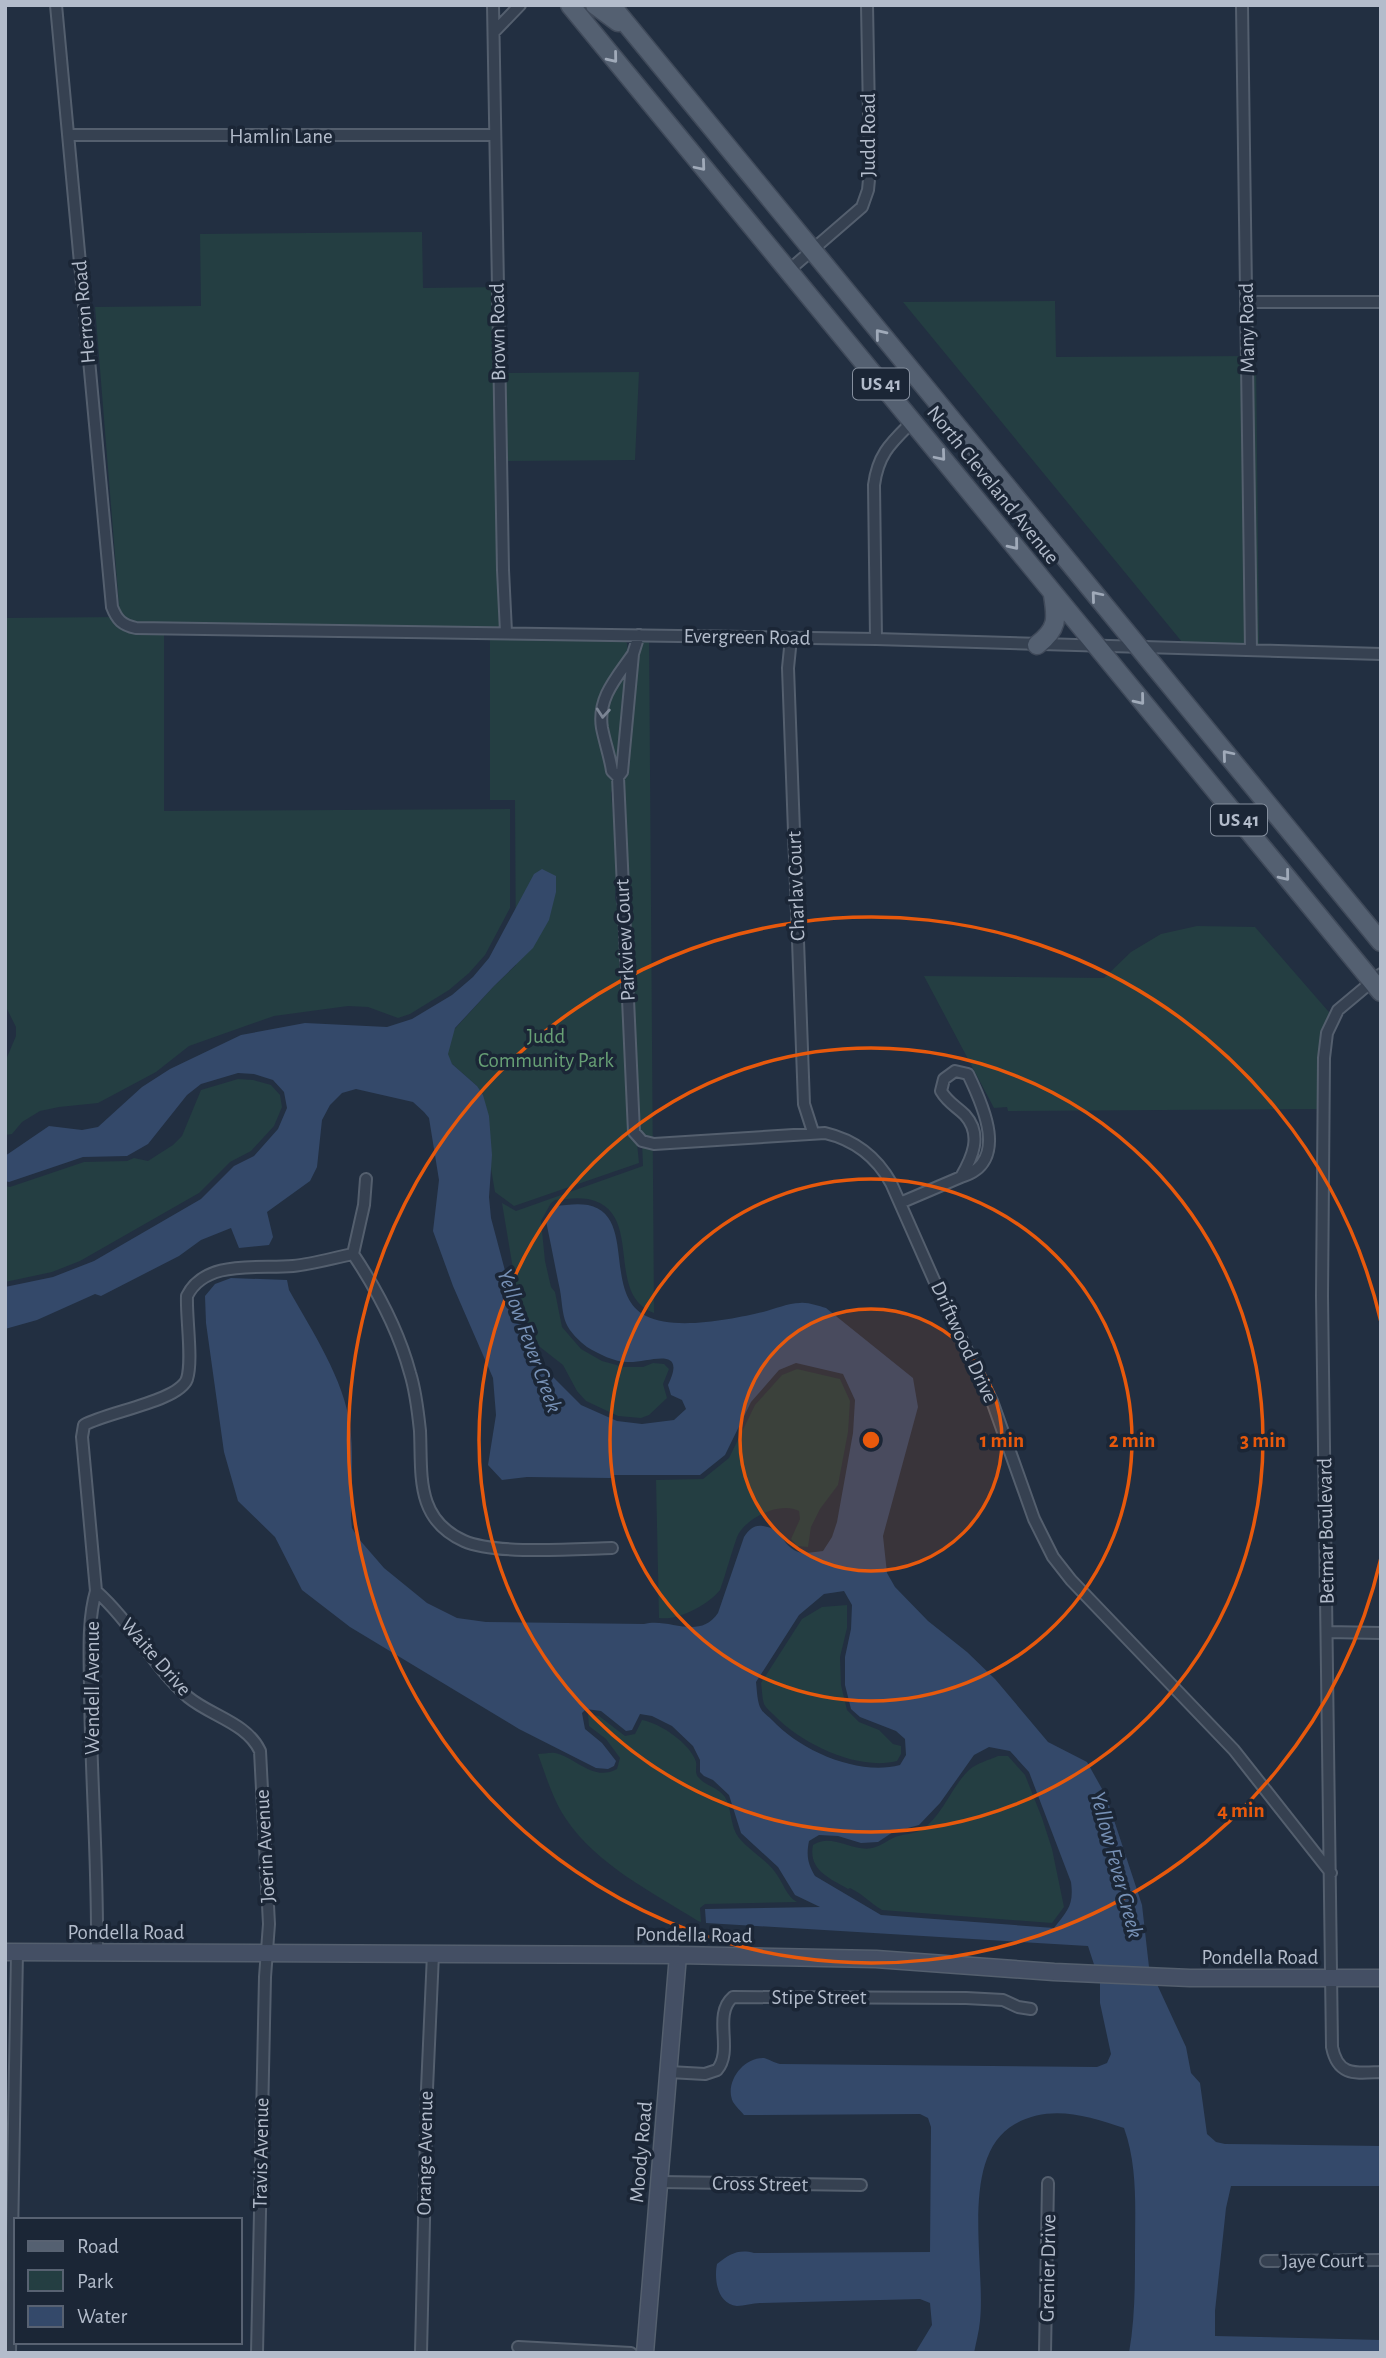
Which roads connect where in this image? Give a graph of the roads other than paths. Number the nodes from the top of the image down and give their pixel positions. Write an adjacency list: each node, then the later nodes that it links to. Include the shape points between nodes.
1 (56, 5): 11 (street, Herron Road)
2 (493, 5): 9 (street, Brown Road)
3 (520, 5): 9 (street)
4 (570, 5): 14 (main road, North Cleveland Avenue / US 41, one-way to 14)
5 (595, 5): 10 (main road)
6 (611, 5): 10 (main road, North Cleveland Avenue / US 41)
7 (867, 5): 13 (street, Judd Road, via 868,190 862,207)
8 (1242, 5): 15 (street, Many Road)
9 (494, 32): 12 (street, Brown Road)
10 (633, 32): 13 (main road, North Cleveland Avenue / US 41)
11 (68, 135): 12 (street, Hamlin Lane); 19 (street, Herron Road)
12 (495, 135): 20 (street, Brown Road)
13 (812, 250): 14 (street, Judd Road); 26 (main road, North Cleveland Avenue / US 41, one-way to 13)
14 (788, 271): 17 (main road, North Cleveland Avenue / US 41)
15 (1246, 302): 16 (street); 27 (street, Many Road)
16 (1381, 302)
17 (912, 422): 18 (main road, North Cleveland Avenue / US 41, one-way to 18); 23 (street, via 881,455 876,468)
18 (1054, 595): 24 (main road, via 1055,626); 25 (main road, North Cleveland Avenue / US 41)
19 (116, 618): 20 (street, Evergreen Road, via 136,628)
20 (506, 632): 21 (street, Evergreen Road)
21 (639, 635): 22 (street, Evergreen Road); 28 (street, Parkview Court)
22 (790, 638): 23 (street, Evergreen Road); 37 (street, Charlav Court, via 804,1104)
23 (876, 639): 24 (street, Evergreen Road)
24 (1037, 645): 25 (street, Evergreen Road)
25 (1097, 648): 26 (street, Evergreen Road); 32 (main road, North Cleveland Avenue / US 41, one-way to 32)
26 (1139, 649): 27 (street, Evergreen Road); 31 (main road, North Cleveland Avenue / US 41, one-way to 26)
27 (1251, 650): 29 (street, Evergreen Road)
28 (633, 654): 30 (street, Parkview Court); 30 (street, Parkview Court, one-way to 30, via 611,685 601,718 612,771)
29 (1381, 654)
30 (618, 777): 38 (street, Parkview Court, via 632,1120)
31 (1270, 807): 32 (main road); 33 (main road, North Cleveland Avenue / US 41)
32 (1244, 826): 34 (main road, North Cleveland Avenue / US 41, one-way to 34)
33 (1381, 942)
34 (1378, 982): 45 (street, Betmar Boulevard, via 1347,1000 1331,1020 1324,1058)
35 (983, 1114): 36 (street); 36 (street, via 968,1074 955,1071 944,1079 941,1091); 39 (street, via 989,1135 986,1160 979,1170)
36 (969, 1121): 39 (street, via 974,1155)
37 (813, 1132): 38 (street, Driftwood Drive); 41 (street, Driftwood Drive, via 848,1140 871,1155 886,1173)
38 (642, 1141)
39 (961, 1177): 41 (street)
40 (366, 1179): 42 (street)
41 (900, 1203): 48 (street, Driftwood Drive, via 992,1401 1034,1519 1053,1557 1234,1749)
42 (353, 1254): 43 (street, via 404,1354 417,1404 420,1477 433,1515 442,1526 465,1542 490,1548); 44 (street, Wendell Avenue, via 292,1266 214,1272 198,1280 187,1296 188,1367 180,1390 84,1425)
43 (612, 1548)
44 (96, 1591): 47 (street, Waite Drive, via 180,1689); 50 (street, Wendell Avenue, via 90,1675)
45 (1327, 1632): 46 (street); 48 (street, Betmar Boulevard)
46 (1381, 1633)
47 (255, 1740): 51 (street, Joerin Avenue, via 260,1751 264,1812)
48 (1331, 1873): 54 (street, Betmar Boulevard)
49 (11, 1952): 50 (main road, Pondella Road); 65 (street)
50 (97, 1952): 51 (main road, Pondella Road)
51 (267, 1953): 52 (main road, Pondella Road); 66 (street, Travis Avenue)
52 (433, 1954): 53 (main road, Pondella Road); 67 (street, Orange Avenue)
53 (678, 1955): 54 (main road, Pondella Road, via 876,1959 1191,1978); 57 (main road, Moody Road)
54 (1332, 1978): 55 (main road, Pondella Road); 58 (street, Betmar Boulevard, via 1335,2061 1356,2073)
55 (1381, 1978)
56 (1031, 2009): 57 (street, Stipe Street, via 976,1998 733,1997 725,2006 721,2065 711,2073)
57 (669, 2072): 59 (main road, Moody Road)
58 (1381, 2072)
59 (660, 2182): 61 (street, Cross Street); 69 (main road, Moody Road)
60 (1048, 2183): 70 (street, Grenier Drive)
61 (861, 2185)
62 (1381, 2260): 63 (street, Jaye Court)
63 (1266, 2261)
64 (518, 2347): 68 (street)
65 (10, 2353)
66 (257, 2353)
67 (421, 2353)
68 (631, 2353)
69 (645, 2353)
70 (1045, 2353)

